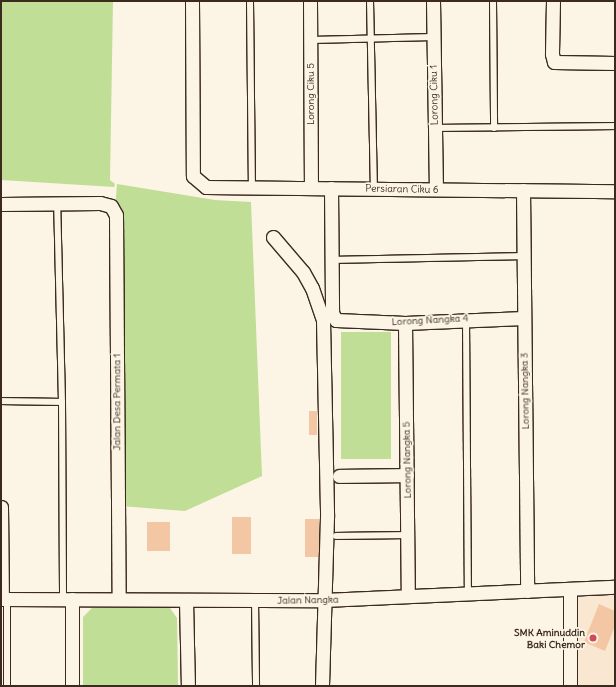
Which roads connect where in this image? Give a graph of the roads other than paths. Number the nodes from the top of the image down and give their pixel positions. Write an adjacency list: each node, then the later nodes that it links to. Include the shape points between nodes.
1 (192, 1): 15 (street, Persiaran Ciku 6, via 193,176 206,187)
2 (250, 1): 15 (lane)
3 (310, 1): 10 (street, Lorong Ciku 5)
4 (370, 1): 9 (lane)
5 (433, 1): 8 (street, Lorong Ciku 1)
6 (493, 1): 14 (lane)
7 (553, 1): 11 (street, via 554,62)
8 (434, 37): 9 (lane); 13 (street, Lorong Ciku 1)
9 (371, 39): 10 (lane); 18 (lane)
10 (311, 40): 16 (street, Lorong Ciku 5)
11 (615, 63)
12 (615, 126): 14 (lane)
13 (435, 128): 14 (lane); 19 (street, Lorong Ciku 1)
14 (494, 128)
15 (252, 187): 16 (street, Persiaran Ciku 6)
16 (311, 188): 17 (street, Persiaran Ciku 6)
17 (331, 188): 18 (street, Persiaran Ciku 6); 26 (street)
18 (374, 188): 19 (street, Persiaran Ciku 6)
19 (436, 189): 20 (street, Persiaran Ciku 6)
20 (523, 190): 21 (street, Persiaran Ciku 6); 25 (street, Lorong Nangka 3)
21 (615, 191)
22 (1, 204): 23 (street)
23 (57, 204): 31 (lane); 44 (street, Jalan Desa Permata 1, via 111,206 116,215)
24 (273, 237): 47 (street, via 306,277 323,320 327,517)
25 (524, 256): 26 (lane); 28 (street, Lorong Nangka 3)
26 (331, 260): 29 (street, Lorong Nangka 4, via 332,313 336,320)
27 (466, 318): 28 (street, Lorong Nangka 4); 29 (street, Lorong Nangka 4); 40 (lane)
28 (524, 318): 39 (street, Lorong Nangka 3)
29 (405, 323): 32 (street, Lorong Nangka 5)
30 (1, 401): 31 (lane)
31 (62, 402): 43 (lane)
32 (407, 475): 33 (street); 35 (street, Lorong Nangka 5)
33 (340, 476)
34 (1, 507): 42 (street)
35 (407, 535): 36 (lane); 41 (street, Lorong Nangka 5)
36 (336, 536)
37 (615, 587): 38 (street, Jalan Nangka)
38 (570, 590): 39 (street, Jalan Nangka); 53 (street)
39 (527, 591): 40 (street, Jalan Nangka)
40 (468, 594): 41 (street, Jalan Nangka)
41 (408, 596): 47 (street, Jalan Nangka)
42 (3, 599): 43 (street, Jalan Nangka); 48 (lane)
43 (67, 599): 44 (street, Jalan Nangka); 49 (street)
44 (119, 599): 45 (street, Jalan Nangka)
45 (186, 600): 46 (street, Jalan Nangka); 50 (street)
46 (255, 600): 47 (street, Jalan Nangka); 51 (lane)
47 (324, 600): 52 (street)
48 (8, 686)
49 (72, 686)
50 (188, 686)
51 (256, 686)
52 (322, 686)
53 (570, 686)

